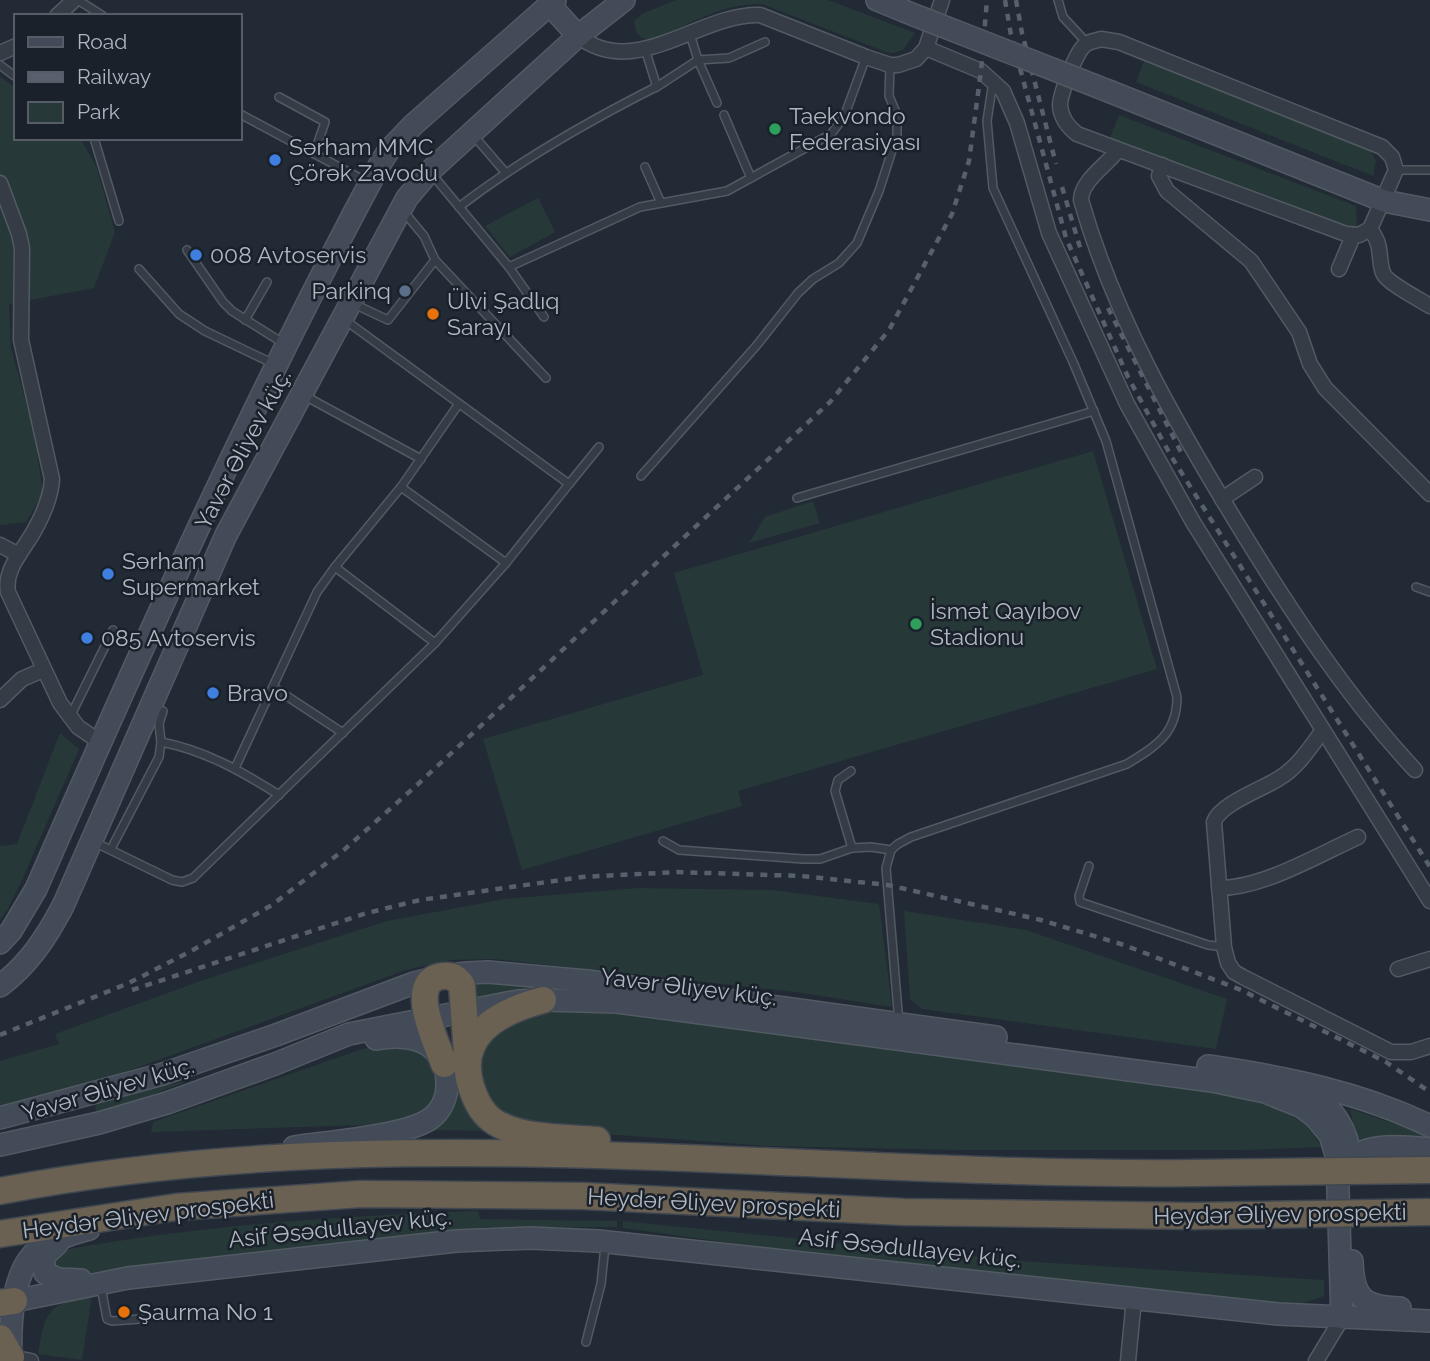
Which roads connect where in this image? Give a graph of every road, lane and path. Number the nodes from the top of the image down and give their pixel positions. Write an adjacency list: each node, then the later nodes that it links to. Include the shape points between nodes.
1 (76, 0): 7 (street); 8 (lane)
2 (624, 0): 10 (main road, Yavər Əliyev küç.)
3 (877, 0): 37 (main road, bridge)
4 (942, 0): 13 (street)
5 (1058, 0): 12 (lane, via 1063,17)
6 (552, 2): 10 (main road); 36 (main road, Yavər Əliyev küç., via 401,137)
7 (59, 14)
8 (100, 14)
9 (690, 34): 14 (street); 15 (street, via 729,18 760,15); 16 (lane)
10 (578, 36): 14 (street, via 602,49); 24 (main road, Yavər Əliyev küç.)
11 (765, 42): 16 (lane, via 729,58)
12 (1087, 43): 26 (street, via 1067,82 1061,110 1077,134); 30 (street, via 1101,39 1119,42 1382,147)
13 (926, 48): 17 (street, via 911,62); 18 (street, via 981,71)
14 (645, 49): 19 (lane)
15 (866, 57): 17 (street); 34 (lane, via 838,128)
16 (698, 61): 19 (lane); 21 (lane)
17 (890, 65): 64 (lane, via 889,96 897,115 897,135 857,243 839,263 798,293)
18 (993, 81): 61 (lane, via 987,121 993,188); 85 (street, via 1011,105 1049,233 1127,404 1193,522)
19 (654, 88): 33 (lane)
20 (279, 97): 27 (lane, via 325,122)
21 (717, 103)
22 (242, 115): 27 (lane)
23 (724, 115): 34 (lane)
24 (471, 133): 32 (main road, Yavər Əliyev küç.); 33 (lane)
25 (97, 140): 42 (lane)
26 (1117, 151): 28 (street); 70 (street, via 1084,186 1081,200 1112,288 1143,356)
27 (314, 154): 36 (lane)
28 (1162, 165): 45 (street); 68 (street, via 1159,176 1167,191 1241,251 1264,278 1303,340 1310,364 1325,388)
29 (645, 167): 38 (lane)
30 (1396, 170): 31 (lane); 37 (street)
31 (1430, 170)
32 (429, 171): 39 (lane); 40 (main road, Yavər Əliyev küç.)
33 (505, 172): 39 (lane)
34 (751, 178): 38 (lane, via 718,194)
35 (0, 183): 72 (street, via 22,248 21,340 52,479 48,502)
36 (369, 184): 56 (main road, Yavər Əliyev küç.)
37 (1384, 201): 41 (main road); 43 (main road); 44 (street)
38 (661, 203): 48 (lane, via 628,212)
39 (459, 207): 48 (lane)
40 (401, 209): 47 (lane, via 424,236); 53 (main road, Yavər Əliyev küç.)
41 (1430, 210)
42 (120, 221)
43 (1430, 221)
44 (1370, 229): 45 (street); 52 (street, via 1381,248 1383,273)
45 (1353, 236): 50 (street)
46 (187, 250): 55 (lane, via 223,302)
47 (435, 260): 53 (lane, via 388,320); 58 (lane)
48 (509, 267): 54 (lane)
49 (139, 269): 57 (lane, via 179,314)
50 (1339, 270)
51 (267, 282): 55 (lane)
52 (1430, 306)
53 (346, 310): 59 (main road, Yavər Əliyev küç.); 60 (lane)
54 (544, 317)
55 (246, 320): 56 (lane)
56 (286, 345): 57 (main road, Yavər Əliyev küç.)
57 (276, 365): 87 (main road, Yavər Əliyev küç.)
58 (546, 378)
59 (301, 394): 63 (lane); 95 (main road, Yavər Əliyev küç., via 226,535)
60 (458, 405): 63 (lane); 66 (lane)
61 (1094, 411): 69 (lane); 97 (lane, via 1177,697 1177,714 1152,749 1113,770 911,837)
62 (599, 447): 66 (lane)
63 (421, 458): 67 (lane)
64 (641, 476)
65 (1255, 477): 70 (street)
66 (569, 484): 73 (lane)
67 (401, 487): 73 (lane); 74 (lane)
68 (1430, 494)
69 (797, 498)
70 (1222, 499): 90 (street, via 1276,587 1363,710)
71 (0, 545): 72 (street)
72 (19, 555): 75 (street)
73 (506, 563): 79 (lane)
74 (334, 567): 79 (lane); 81 (lane, via 317,592)
75 (3, 583): 80 (street)
76 (1416, 587): 77 (lane)
77 (1430, 592)
78 (113, 630): 84 (lane)
79 (435, 643): 86 (lane)
80 (43, 670): 82 (street, via 22,679); 84 (street)
81 (273, 687): 86 (lane); 89 (lane)
82 (0, 700)
83 (163, 711): 88 (lane)
84 (70, 718): 87 (street)
85 (1323, 730): 99 (street, via 1280,778 1216,815); 100 (street)
86 (343, 733): 92 (lane)
87 (100, 742): 101 (main road, Yavər Əliyev küç., via 36,889)
88 (161, 742): 89 (lane); 95 (lane, via 159,757)
89 (235, 768): 92 (lane)
90 (1415, 770)
91 (851, 771): 96 (lane, via 838,780 835,791)
92 (279, 795): 95 (lane, via 193,878 172,880)
93 (1358, 837): 99 (street, via 1258,882)
94 (663, 841): 96 (lane, via 679,850 803,859 820,859)
95 (101, 845): 106 (main road, Yavər Əliyev küç., via 43,941)
96 (852, 848): 97 (lane)
97 (891, 850): 110 (lane, via 887,868)
98 (1089, 866): 102 (lane, via 1080,902)
99 (1219, 888): 102 (street)
100 (1430, 901)
101 (0, 943)
102 (1224, 947): 111 (street, via 1234,972 1382,1048 1402,1053)
103 (1430, 959): 104 (street)
104 (1398, 969)
105 (441, 976): 108 (highway, via 460,982); 109 (highway, via 425,988); 110 (main road, Yavər Əliyev küç., via 488,972 587,981); 115 (main road, Yavər Əliyev küç., via 163,1074)
106 (0, 986)
107 (543, 1000): 108 (main road, Yavər Əliyev küç.); 113 (highway, via 504,1013 486,1025); 123 (main road, Yavər Əliyev küç., via 617,1002 1247,1088 1302,1107 1323,1125)
108 (466, 1011): 109 (main road, Yavər Əliyev küç.); 113 (highway)
109 (429, 1018): 112 (main road, Yavər Əliyev küç., via 349,1034); 113 (highway)
110 (899, 1024): 114 (main road, Yavər Əliyev küç.)
111 (1430, 1046)
112 (275, 1064): 113 (main road, via 398,1037 427,1045); 118 (main road, Yavər Əliyev küç., via 141,1111)
113 (456, 1064): 121 (main road, via 445,1098 423,1124); 122 (highway, via 469,1079 482,1109 513,1130)
114 (1282, 1079): 117 (main road, Yavər Əliyev küç., via 1346,1093); 123 (main road, via 1321,1100 1338,1118 1347,1137)
115 (25, 1112): 116 (main road, Yavər Əliyev küç.); 118 (main road, via 74,1102 87,1105 85,1120)
116 (0, 1118)
117 (1430, 1126)
118 (37, 1137): 119 (main road, Yavər Əliyev küç.)
119 (0, 1144)
120 (1430, 1149): 123 (main road, via 1362,1151)
121 (188, 1163): 122 (highway, Heydər Əliyev prospekti, via 446,1152); 125 (highway, Heydər Əliyev prospekti)
122 (842, 1166): 124 (highway, Heydər Əliyev prospekti, bridge, via 1028,1173)
123 (1344, 1168): 135 (main road, via 1352,1275 1358,1294 1381,1307); 136 (main road)
124 (1430, 1170)
125 (0, 1191)
126 (176, 1207): 127 (highway, Heydər Əliyev prospekti, bridge, via 457,1193 904,1212); 128 (highway, Heydər Əliyev prospekti); 129 (main road)
127 (1430, 1213)
128 (0, 1234)
129 (68, 1236): 131 (main road, via 43,1257 46,1273 71,1280); 134 (main road, via 32,1256)
130 (606, 1241): 131 (main road, Asif Əsədullayev küç., via 456,1241); 133 (main road, Asif Əsədullayev küç.); 140 (lane)
131 (128, 1278): 132 (main road, Asif Əsədullayev küç.)
132 (100, 1283): 134 (main road, Asif Əsədullayev küç.); 137 (lane, via 107,1319)
133 (1134, 1299): 136 (main road, Asif Əsədullayev küç.); 142 (street)
134 (7, 1302): 141 (main road)
135 (1430, 1309)
136 (1342, 1318): 138 (main road, Asif Əsədullayev küç.); 139 (main road, via 1385,1331); 143 (street)
137 (140, 1319)
138 (1430, 1321)
139 (1430, 1335)
140 (586, 1342)
141 (10, 1354)
142 (1128, 1361)
143 (1316, 1361)

